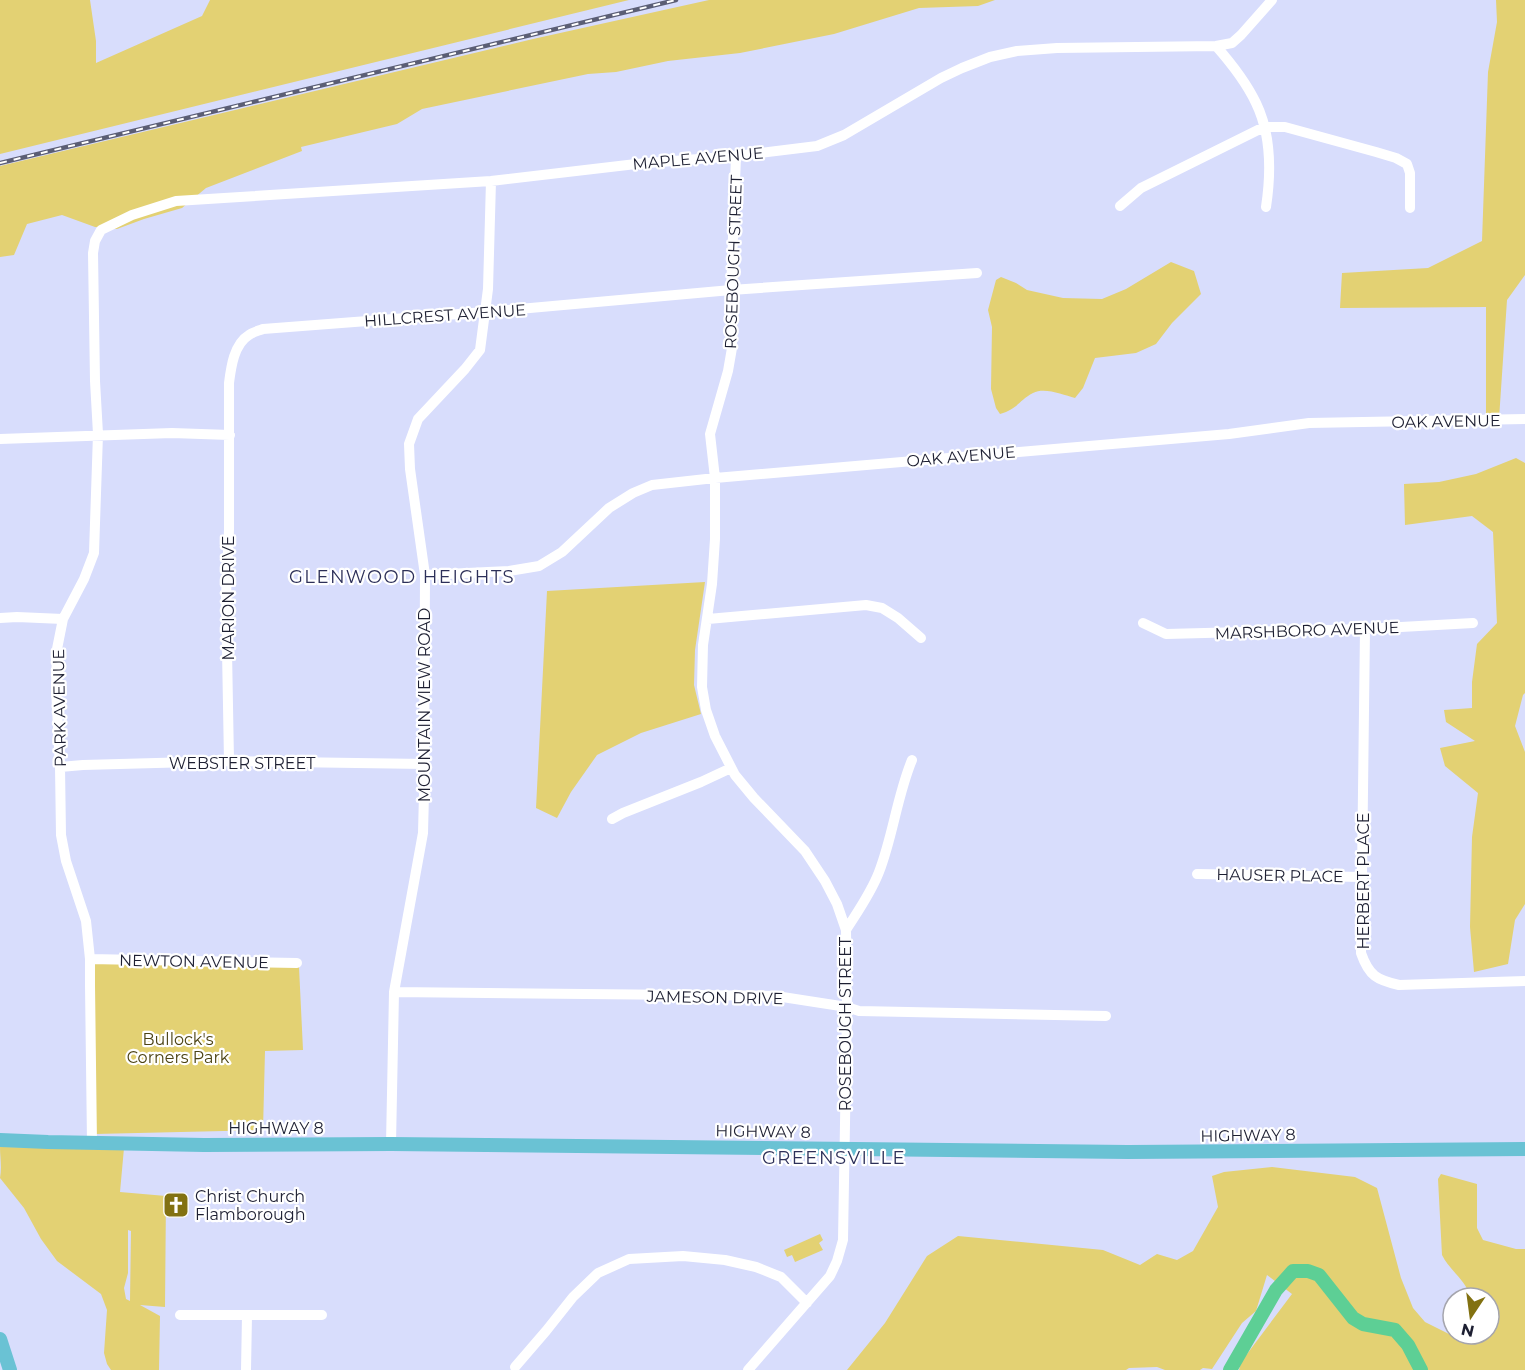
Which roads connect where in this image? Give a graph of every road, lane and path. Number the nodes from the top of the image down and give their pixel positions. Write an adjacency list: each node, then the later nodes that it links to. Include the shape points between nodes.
1 (1272, 0): 2 (street, MAPLE AVENUE, via 1232,43)
2 (1216, 46): 3 (street, via 1245,84); 4 (street, MAPLE AVENUE, via 1067,47 990,57 962,68 844,135 817,146)
3 (1264, 127): 6 (street, via 1141,188); 7 (street, via 1269,160); 8 (street, via 1285,127 1407,164)
4 (736, 156): 5 (street, MAPLE AVENUE); 11 (street, ROSEBOUGH STREET)
5 (491, 181): 9 (street, MAPLE AVENUE, via 176,201 101,230); 12 (street, MOUNTAIN VIEW ROAD)
6 (1120, 206)
7 (1266, 207)
8 (1410, 208)
9 (95, 241): 14 (street, PARK AVENUE)
10 (977, 273): 11 (street, HILLCREST AVENUE)
11 (731, 290): 12 (street, HILLCREST AVENUE); 17 (street, ROSEBOUGH STREET, via 732,348 710,434)
12 (485, 312): 15 (street, HILLCREST AVENUE, via 263,329 248,335 231,366); 18 (street, MOUNTAIN VIEW ROAD, via 480,350 418,419 409,444)
13 (1525, 419): 17 (street, OAK AVENUE, via 1309,423 1229,434)
14 (98, 434): 15 (street); 16 (street); 20 (street, PARK AVENUE, via 94,554)
15 (230, 435): 27 (street, MARION DRIVE, via 226,595)
16 (0, 439)
17 (715, 478): 18 (street, OAK AVENUE, via 652,485 633,494 609,508 562,552 539,566); 21 (street, ROSEBOUGH STREET, via 715,539)
18 (425, 575): 28 (street, MOUNTAIN VIEW ROAD)
19 (0, 618): 20 (street)
20 (63, 619): 29 (street, PARK AVENUE, via 56,688)
21 (708, 619): 25 (street, via 866,605 882,608); 30 (street, ROSEBOUGH STREET, via 702,687 715,736)
22 (1143, 623): 24 (street, MARSHBORO AVENUE, via 1166,634)
23 (1473, 623): 24 (street, MARSHBORO AVENUE)
24 (1365, 629): 33 (street, HERBERT PLACE)
25 (921, 638)
26 (912, 760): 34 (street, via 880,870)
27 (229, 761): 28 (street, WEBSTER STREET); 29 (street, WEBSTER STREET)
28 (425, 764): 38 (street, MOUNTAIN VIEW ROAD, via 423,833)
29 (60, 767): 35 (street, PARK AVENUE, via 61,835 86,921)
30 (731, 768): 31 (street); 34 (street, ROSEBOUGH STREET, via 805,851 837,904)
31 (612, 819)
32 (1197, 874): 33 (street, HAUSER PLACE)
33 (1362, 877): 37 (street, HERBERT PLACE, via 1361,954 1372,974 1399,985)
34 (846, 930): 39 (street, ROSEBOUGH STREET)
35 (90, 959): 36 (street, NEWTON AVENUE); 42 (street, PARK AVENUE)
36 (297, 963)
37 (1525, 981)
38 (394, 992): 39 (street, JAMESON DRIVE, via 776,996); 43 (street, MOUNTAIN VIEW ROAD)
39 (847, 1007): 40 (street, JAMESON DRIVE, via 859,1011); 44 (street, ROSEBOUGH STREET)
40 (1106, 1016)
41 (0, 1140): 42 (main road, HIGHWAY 8)
42 (92, 1143): 43 (main road, HIGHWAY 8)
43 (391, 1144): 44 (main road, HIGHWAY 8)
44 (844, 1148): 45 (main road, HIGHWAY 8, via 1128,1152); 46 (street, ROSEBOUGH STREET, via 843,1240 830,1276)
45 (1525, 1149)
46 (807, 1303): 51 (street, via 781,1277 756,1267 683,1256 629,1259 598,1273); 54 (street, ROSEBOUGH STREET)
47 (180, 1315): 48 (street)
48 (247, 1315): 49 (street); 53 (street)
49 (322, 1315)
50 (0, 1339): 52 (main road)
51 (515, 1367)
52 (10, 1370)
53 (246, 1370)
54 (748, 1370)

